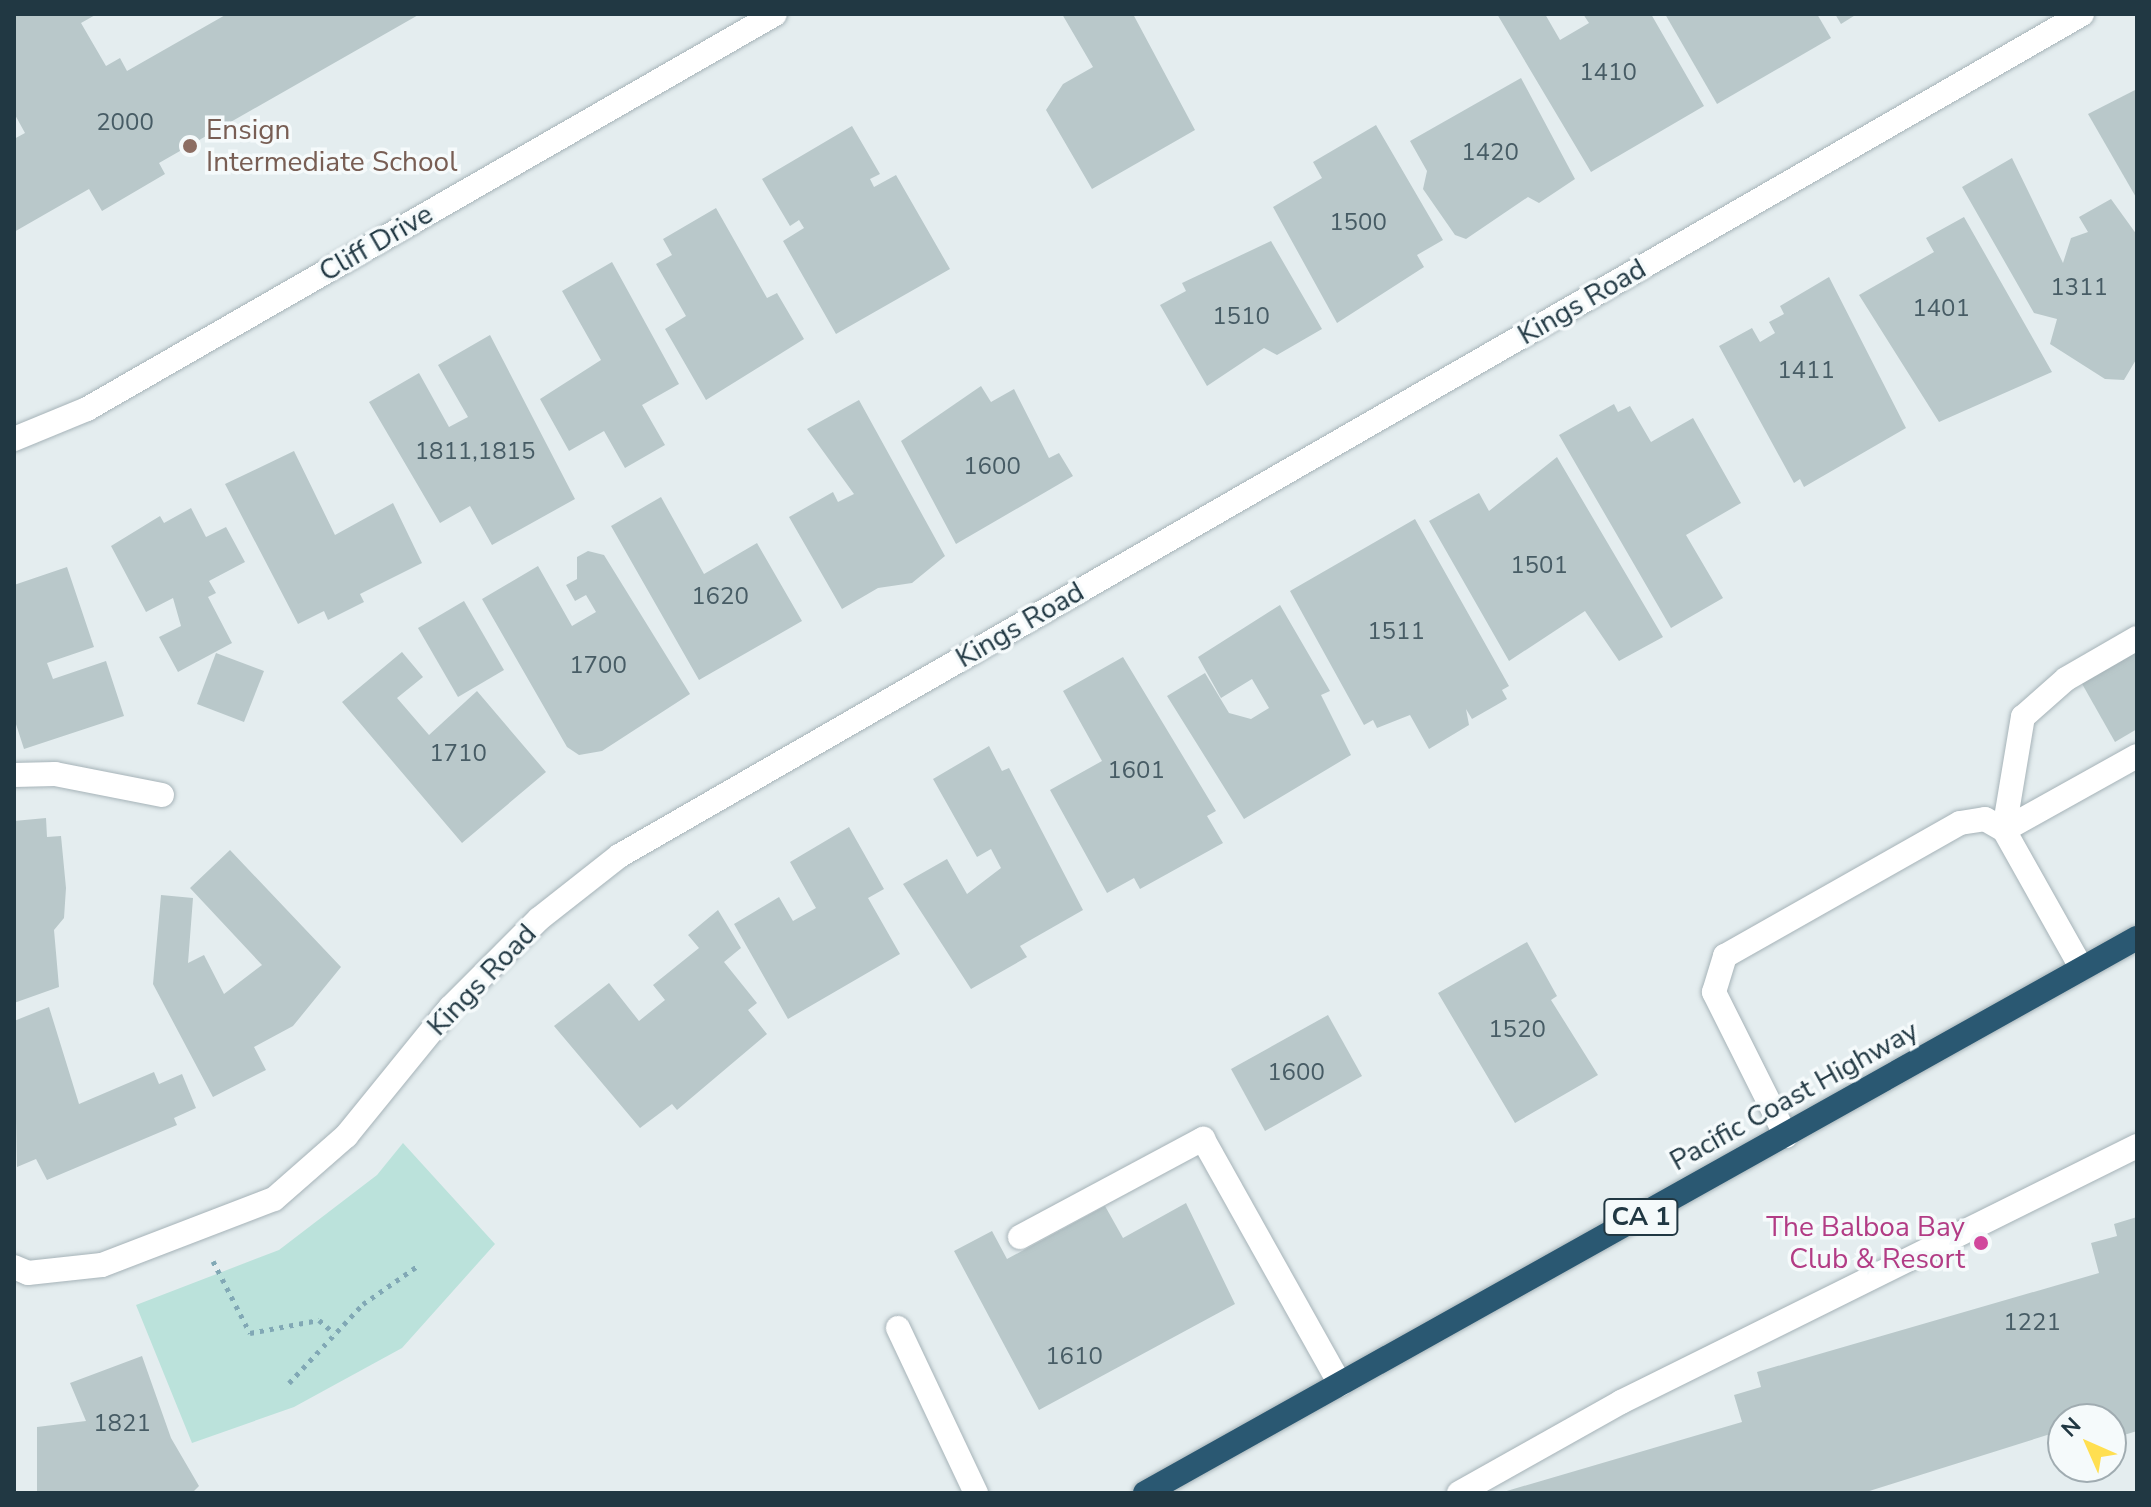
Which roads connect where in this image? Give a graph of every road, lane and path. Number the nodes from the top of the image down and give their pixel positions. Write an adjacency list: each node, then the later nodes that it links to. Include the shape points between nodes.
1 (775, 14): 3 (street, Cliff Drive, via 87,409)
2 (2082, 14): 13 (street, Kings Road, via 619,856 539,919 451,1007 346,1136 274,1199)
3 (14, 439)
4 (2137, 638): 8 (street, via 2066,679 2023,717)
5 (2137, 756): 8 (street)
6 (14, 775): 7 (street, via 55,774)
7 (162, 795)
8 (2004, 830): 10 (street); 11 (street, via 1985,819 1960,823 1725,956 1714,992)
9 (2137, 938): 10 (highway, Pacific Coast Highway / CA 1)
10 (2082, 969): 11 (highway, Pacific Coast Highway / CA 1)
11 (1786, 1136): 20 (highway, Pacific Coast Highway / CA 1)
12 (2137, 1146): 23 (street, via 1621,1402)
13 (196, 1229): 16 (street, Kings Road, via 102,1265 28,1273); 18 (path, via 250,1333 319,1320)
14 (1020, 1237): 20 (street, via 1203,1139)
15 (419, 1265): 18 (path)
16 (14, 1267)
17 (898, 1328): 21 (street)
18 (334, 1333): 19 (path)
19 (289, 1383)
20 (1340, 1384): 22 (highway, Pacific Coast Highway / CA 1)
21 (976, 1493)
22 (1145, 1493)
23 (1459, 1493)

